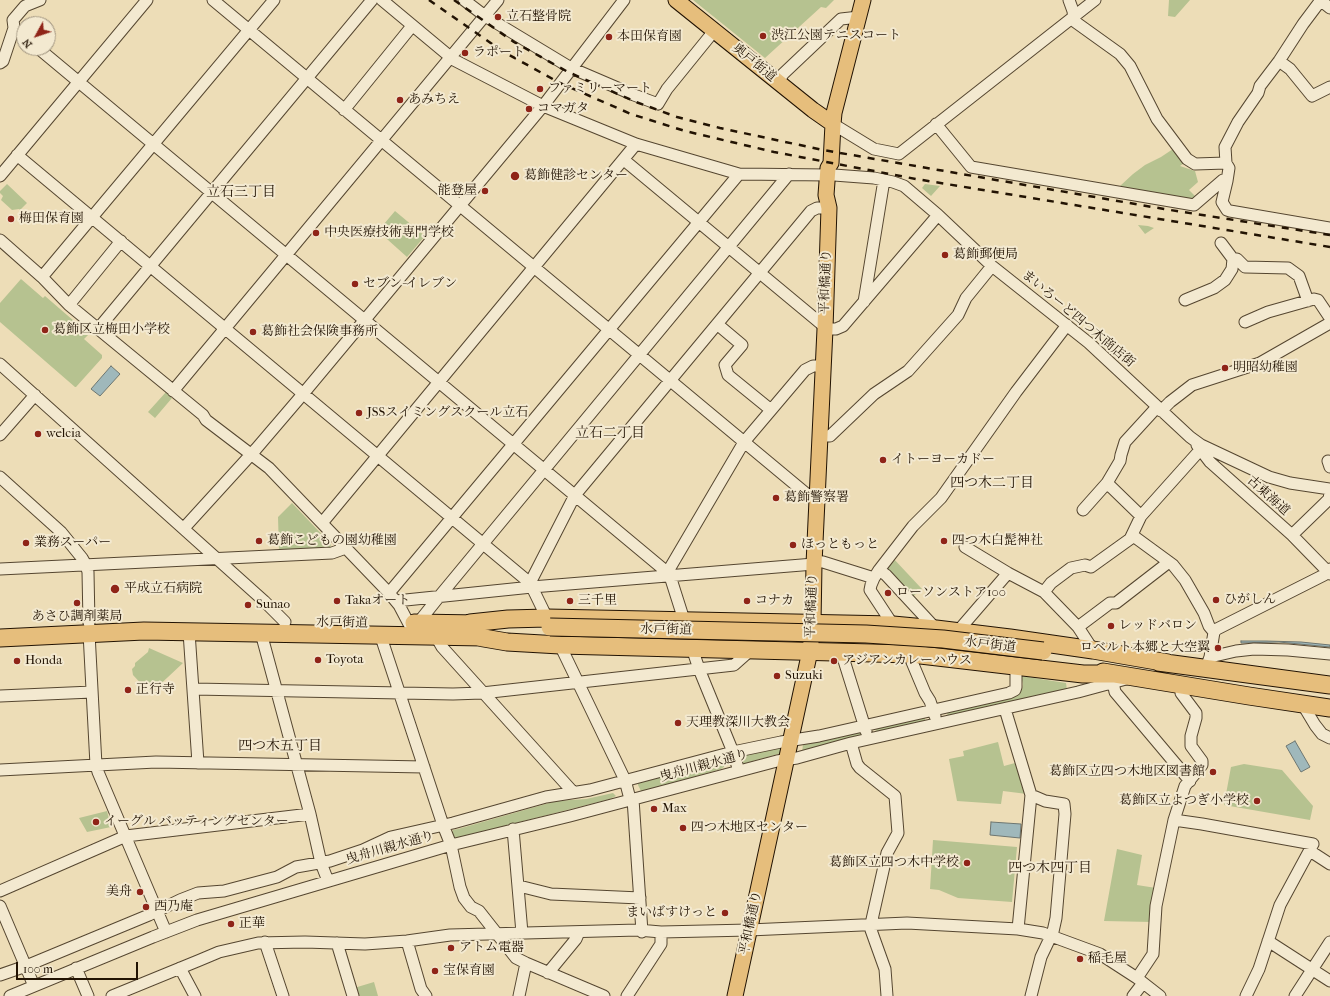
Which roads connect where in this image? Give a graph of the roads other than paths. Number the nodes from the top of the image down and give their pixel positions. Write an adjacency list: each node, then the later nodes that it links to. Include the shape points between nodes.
1 (40, 0): 15 (street)
2 (213, 0): 22 (street)
3 (274, 0): 22 (street)
4 (372, 0): 29 (street)
5 (382, 0): 20 (street, まいろーど四つ木商店街)
6 (464, 0): 17 (street)
7 (498, 0): 17 (street)
8 (624, 0): 28 (street)
9 (676, 0): 23 (main road, 奥戸街道)
10 (863, 0): 19 (main road, 平和橋通り)
11 (1069, 0): 18 (street)
12 (1095, 0): 18 (street)
13 (1320, 0): 16 (street); 26 (street)
14 (145, 1): 30 (street)
15 (22, 3): 21 (street, via 13,20)
16 (1330, 8)
17 (485, 16): 25 (street); 28 (street)
18 (1074, 16): 36 (street); 42 (street, via 1074,21 1124,58 1134,72 1157,119 1187,159 1195,164)
19 (859, 17): 31 (street, via 841,19); 35 (main road, 平和橋通り)
20 (412, 26): 25 (street, まいろーど四つ木商店街); 34 (street)
21 (14, 28): 27 (street, via 3,61)
22 (249, 30): 29 (street); 38 (street)
23 (714, 31): 28 (street, via 658,104); 31 (main road, 奥戸街道)
24 (48, 56): 30 (street)
25 (450, 57): 33 (street, まいろーど四つ木商店街); 37 (street)
26 (1279, 61): 32 (street, via 1290,69 1312,96); 42 (street, via 1260,86 1225,147)
27 (0, 63)
28 (571, 68): 33 (street)
29 (307, 78): 34 (street); 49 (street)
30 (79, 81): 38 (street); 40 (street)
31 (778, 82): 35 (main road, 奥戸街道)
32 (1330, 87)
33 (543, 106): 39 (street, まいろーど四つ木商店街); 50 (street)
34 (344, 110): 37 (street)
35 (832, 124): 36 (street, via 874,149 899,154); 44 (main road, 平和橋通り)
36 (936, 124): 48 (street, via 971,167 1194,205 1223,180)
37 (382, 140): 50 (street); 60 (street)
38 (154, 144): 49 (street); 53 (street)
39 (636, 144): 41 (street); 45 (street, まいろーど四つ木商店街)
40 (17, 155): 43 (street); 53 (street)
41 (624, 160): 54 (street); 64 (street)
42 (1226, 163): 48 (street)
43 (2, 168)
44 (831, 171): 46 (street, まいろーど四つ木商店街); 47 (street, まいろーど四つ木商店街); 51 (main road, 平和橋通り, via 826,195)
45 (739, 174): 46 (street, まいろーど四つ木商店街); 54 (street)
46 (789, 174): 59 (street)
47 (884, 180): 52 (street, まいろーど四つ木商店街, via 904,186); 69 (street)
48 (1227, 181): 55 (street, via 1222,202 1227,210)
49 (212, 192): 60 (street); 62 (street)
50 (460, 205): 64 (street); 72 (street)
51 (829, 208): 65 (street, via 811,211); 79 (main road, 平和橋通り)
52 (938, 215): 63 (street, まいろーど四つ木商店街); 69 (street)
53 (92, 217): 57 (street); 66 (street)
54 (699, 222): 59 (street); 80 (street)
55 (1330, 228)
56 (0, 240): 66 (street)
57 (121, 241): 62 (street); 70 (street)
58 (1221, 242): 61 (street)
59 (728, 247): 65 (street); 81 (street)
60 (286, 254): 72 (street); 78 (street)
61 (1233, 259): 67 (street, via 1232,269 1225,280 1214,288); 68 (street, via 1237,259 1245,267 1288,268 1299,276)
62 (150, 265): 77 (street); 78 (street)
63 (992, 266): 76 (street, まいろーど四つ木商店街); 92 (street, via 966,298 958,315 908,371 874,394 830,436)
64 (535, 268): 80 (street); 85 (street)
65 (760, 273): 75 (street); 79 (street)
66 (42, 277): 70 (street)
67 (1185, 300)
68 (1308, 301): 71 (street, via 1318,300); 73 (street, via 1268,312)
69 (864, 302): 79 (street, via 840,328)
70 (69, 304): 77 (street)
71 (1330, 318)
72 (365, 320): 85 (street); 87 (street)
73 (1245, 322)
74 (1330, 323): 89 (street, via 1260,363 1192,385)
75 (717, 324): 84 (street); 90 (street, via 742,345 725,365 728,374)
76 (1067, 325): 89 (street, まいろーど四つ木商店街); 124 (street, via 1016,392 942,498 913,526)
77 (98, 328): 86 (street)
78 (224, 328): 86 (street); 87 (street)
79 (825, 328): 83 (main road, 平和橋通り)
80 (609, 330): 81 (street); 95 (street)
81 (640, 355): 84 (street); 99 (street)
82 (0, 364): 88 (street)
83 (823, 366): 90 (street, via 813,366 805,370); 92 (main road, 平和橋通り)
84 (670, 381): 94 (street); 103 (street)
85 (439, 382): 95 (street); 98 (street)
86 (173, 391): 97 (street)
87 (303, 394): 97 (street); 98 (street)
88 (35, 396): 91 (street); 110 (street)
89 (1159, 409): 93 (street, まいろーど四つ木商店街); 101 (street, via 1136,428 1125,442 1120,462)
90 (772, 410): 94 (street)
91 (0, 435)
92 (819, 436): 104 (main road, 平和橋通り)
93 (1190, 437): 96 (street, 古東海道); 102 (street, まいろーど四つ木商店街, via 1201,445 1269,477)
94 (744, 442): 104 (street, via 809,496); 123 (street)
95 (514, 444): 99 (street); 108 (street)
96 (1201, 449): 107 (street); 112 (street, 古東海道, via 1215,466)
97 (251, 454): 109 (street, via 270,468); 110 (street)
98 (377, 456): 108 (street); 109 (street)
99 (544, 470): 103 (street); 113 (street)
100 (0, 477): 119 (street, via 61,532)
101 (1107, 483): 106 (street); 107 (street)
102 (1330, 489)
103 (575, 496): 123 (street); 125 (street)
104 (817, 498): 118 (main road, 平和橋通り)
105 (1328, 500): 112 (street)
106 (1084, 510)
107 (1142, 516): 111 (street)
108 (452, 518): 113 (street); 127 (street)
109 (322, 523): 115 (street)
110 (184, 528): 116 (street)
111 (1132, 535): 117 (street); 126 (street, via 1091,567 1085,564 1071,568 1051,583)
112 (1292, 535): 121 (street, 古東海道)
113 (483, 544): 125 (street); 128 (street)
114 (964, 547): 122 (street)
115 (346, 548): 116 (street, via 332,553); 127 (street)
116 (218, 559): 119 (street); 136 (street, via 264,601)
117 (1169, 562): 133 (street, via 1116,603 1110,603); 142 (street, via 1185,580)
118 (814, 563): 123 (street); 124 (street, via 823,562); 131 (main road, 平和橋通り)
119 (86, 565): 120 (street); 135 (street)
120 (0, 570)
121 (1329, 572): 142 (street)
122 (1008, 573): 126 (street); 139 (street)
123 (668, 574): 125 (street); 129 (street)
124 (876, 574): 132 (street, via 871,585 872,593); 137 (street, via 886,575)
125 (531, 585): 128 (street); 141 (street)
126 (1044, 592): 133 (street)
127 (393, 597): 128 (street); 130 (street)
128 (438, 598): 130 (street)
129 (684, 620): 131 (highway); 141 (highway)
130 (414, 624): 136 (highway, 水戸街道); 138 (highway, 水戸街道)
131 (813, 624): 132 (highway); 149 (main road, 平和橋通り)
132 (893, 626): 137 (highway)
133 (1078, 627): 148 (street)
134 (0, 628): 135 (highway, 水戸街道)
135 (89, 628): 136 (highway, 水戸街道, via 188,620); 140 (highway, 水戸街道); 145 (highway, 水戸街道); 164 (street)
136 (277, 628): 140 (highway, 水戸街道); 143 (highway, 水戸街道); 163 (street)
137 (936, 629): 139 (highway)
138 (471, 630): 141 (highway, 水戸街道); 144 (highway, 水戸街道)
139 (958, 631): 148 (highway)
140 (189, 632): 162 (street)
141 (553, 632): 146 (highway); 153 (highway, 水戸街道, bridge, via 866,634 943,639); 159 (street)
142 (1214, 632): 154 (street)
143 (380, 634): 144 (highway, 水戸街道); 165 (street)
144 (435, 635): 166 (street, via 439,644)
145 (0, 638)
146 (692, 648): 147 (highway); 157 (street)
147 (752, 649): 149 (highway); 157 (street, via 734,665)
148 (1093, 650): 155 (highway)
149 (810, 651): 150 (highway); 177 (main road, 平和橋通り)
150 (841, 651): 151 (highway); 174 (street)
151 (912, 654): 156 (highway); 171 (street, via 912,662)
152 (1330, 654): 154 (street, via 1308,647 1236,650)
153 (1043, 656): 155 (highway, 水戸街道); 158 (highway, 水戸街道)
154 (1208, 662): 155 (highway, 水戸街道); 161 (highway, 水戸街道)
155 (1168, 663)
156 (1016, 667): 158 (highway); 171 (street, via 1015,690)
157 (699, 669): 159 (street); 179 (street)
158 (1113, 678): 160 (highway, 水戸街道, via 1137,677); 172 (street, 曳舟川親水通り, via 1078,692); 188 (street, via 1115,692)
159 (578, 682): 166 (street); 187 (street)
160 (1182, 684): 168 (highway, 水戸街道, via 1246,688); 169 (highway, 水戸街道); 188 (street, via 1181,693 1196,713 1191,746 1202,761)
161 (1330, 685)
162 (194, 689): 163 (street); 181 (street)
163 (277, 691): 165 (street); 183 (street)
164 (92, 692): 167 (street); 182 (street)
165 (401, 693): 166 (street); 184 (street)
166 (482, 693): 189 (street)
167 (0, 696)
168 (1330, 699)
169 (1306, 704): 170 (highway, 水戸街道); 175 (street, via 1306,710 1315,725 1322,734)
170 (1330, 708)
171 (934, 709): 173 (street); 174 (street)
172 (1005, 709): 173 (street, 曳舟川親水通り); 190 (street)
173 (937, 723): 176 (street, 曳舟川親水通り)
174 (864, 726): 176 (street); 177 (street)
175 (1330, 738)
176 (868, 739): 178 (street, 曳舟川親水通り)
177 (792, 740): 179 (street); 180 (main road, 平和橋通り)
178 (851, 743): 180 (street, 曳舟川親水通り); 207 (street, via 860,768 895,796 898,833 887,853)
179 (733, 752): 186 (street); 187 (street)
180 (788, 759): 186 (street, 曳舟川親水通り); 208 (main road, 平和橋通り)
181 (198, 763): 182 (street); 183 (street)
182 (96, 765): 185 (street); 196 (street)
183 (296, 765): 184 (street); 192 (street)
184 (424, 767): 194 (street)
185 (0, 770)
186 (738, 771): 191 (street, 曳舟川親水通り)
187 (625, 780): 189 (street); 191 (street)
188 (1190, 780): 193 (street, via 1185,786)
189 (573, 792): 194 (street)
190 (1030, 795): 209 (street); 216 (street, via 1064,804 1056,918)
191 (631, 799): 195 (street, 曳舟川親水通り); 204 (street)
192 (310, 814): 196 (street); 199 (street)
193 (1174, 820): 198 (street, via 1313,844); 229 (street, via 1156,906 1153,954)
194 (443, 825): 197 (street); 199 (street, via 391,837 363,850)
195 (513, 829): 197 (street, 曳舟川親水通り); 202 (street)
196 (126, 836): 203 (street); 206 (street)
197 (451, 845): 201 (street, 曳舟川親水通り); 215 (street, via 464,898 471,907 480,911)
198 (1312, 852): 200 (street); 219 (street, via 1280,905)
199 (321, 863): 201 (street); 206 (street, via 296,867 277,877 224,891 198,893)
200 (1330, 864)
201 (328, 881): 210 (street, 曳舟川親水通り)
202 (518, 886): 204 (street, via 551,894); 214 (street)
203 (0, 891)
204 (640, 898): 212 (street)
205 (0, 906): 223 (street)
206 (158, 911): 210 (street); 223 (street)
207 (871, 924): 208 (street); 209 (street, via 928,923); 244 (street, via 885,969)
208 (750, 930): 213 (street); 232 (main road, 平和橋通り)
209 (1018, 930): 216 (street)
210 (166, 932): 224 (street, 曳舟川親水通り)
211 (579, 932): 212 (street); 214 (street); 227 (street)
212 (642, 932): 213 (street)
213 (661, 932): 243 (street, via 661,944)
214 (522, 933): 215 (street)
215 (498, 934): 217 (street, via 450,935); 222 (street, via 516,958)
216 (1052, 936): 229 (street, via 1095,951); 245 (street, via 1041,957)
217 (407, 941): 221 (street); 240 (street, via 421,990)
218 (262, 942): 221 (street); 225 (street, via 219,952); 237 (street); 238 (street)
219 (1269, 942): 226 (street); 248 (street)
220 (1330, 942): 226 (street)
221 (338, 943): 239 (street)
222 (526, 963): 227 (street); 241 (street)
223 (26, 966): 228 (street); 231 (street)
224 (76, 968): 231 (street, 曳舟川親水通り); 234 (street)
225 (180, 968): 235 (street); 236 (street)
226 (1312, 970): 230 (street); 249 (street)
227 (548, 973): 242 (street)
228 (0, 975)
229 (1140, 981): 246 (street); 247 (street)
230 (1330, 981)
231 (34, 986): 233 (street, 曳舟川親水通り)
232 (738, 995)
233 (10, 996)
234 (88, 996)
235 (112, 996)
236 (194, 996)
237 (276, 996)
238 (283, 996)
239 (353, 996)
240 (426, 996)
241 (519, 996)
242 (604, 996)
243 (627, 996)
244 (887, 996)
245 (1031, 996)
246 (1133, 996)
247 (1160, 996)
248 (1246, 996)
249 (1295, 996)

